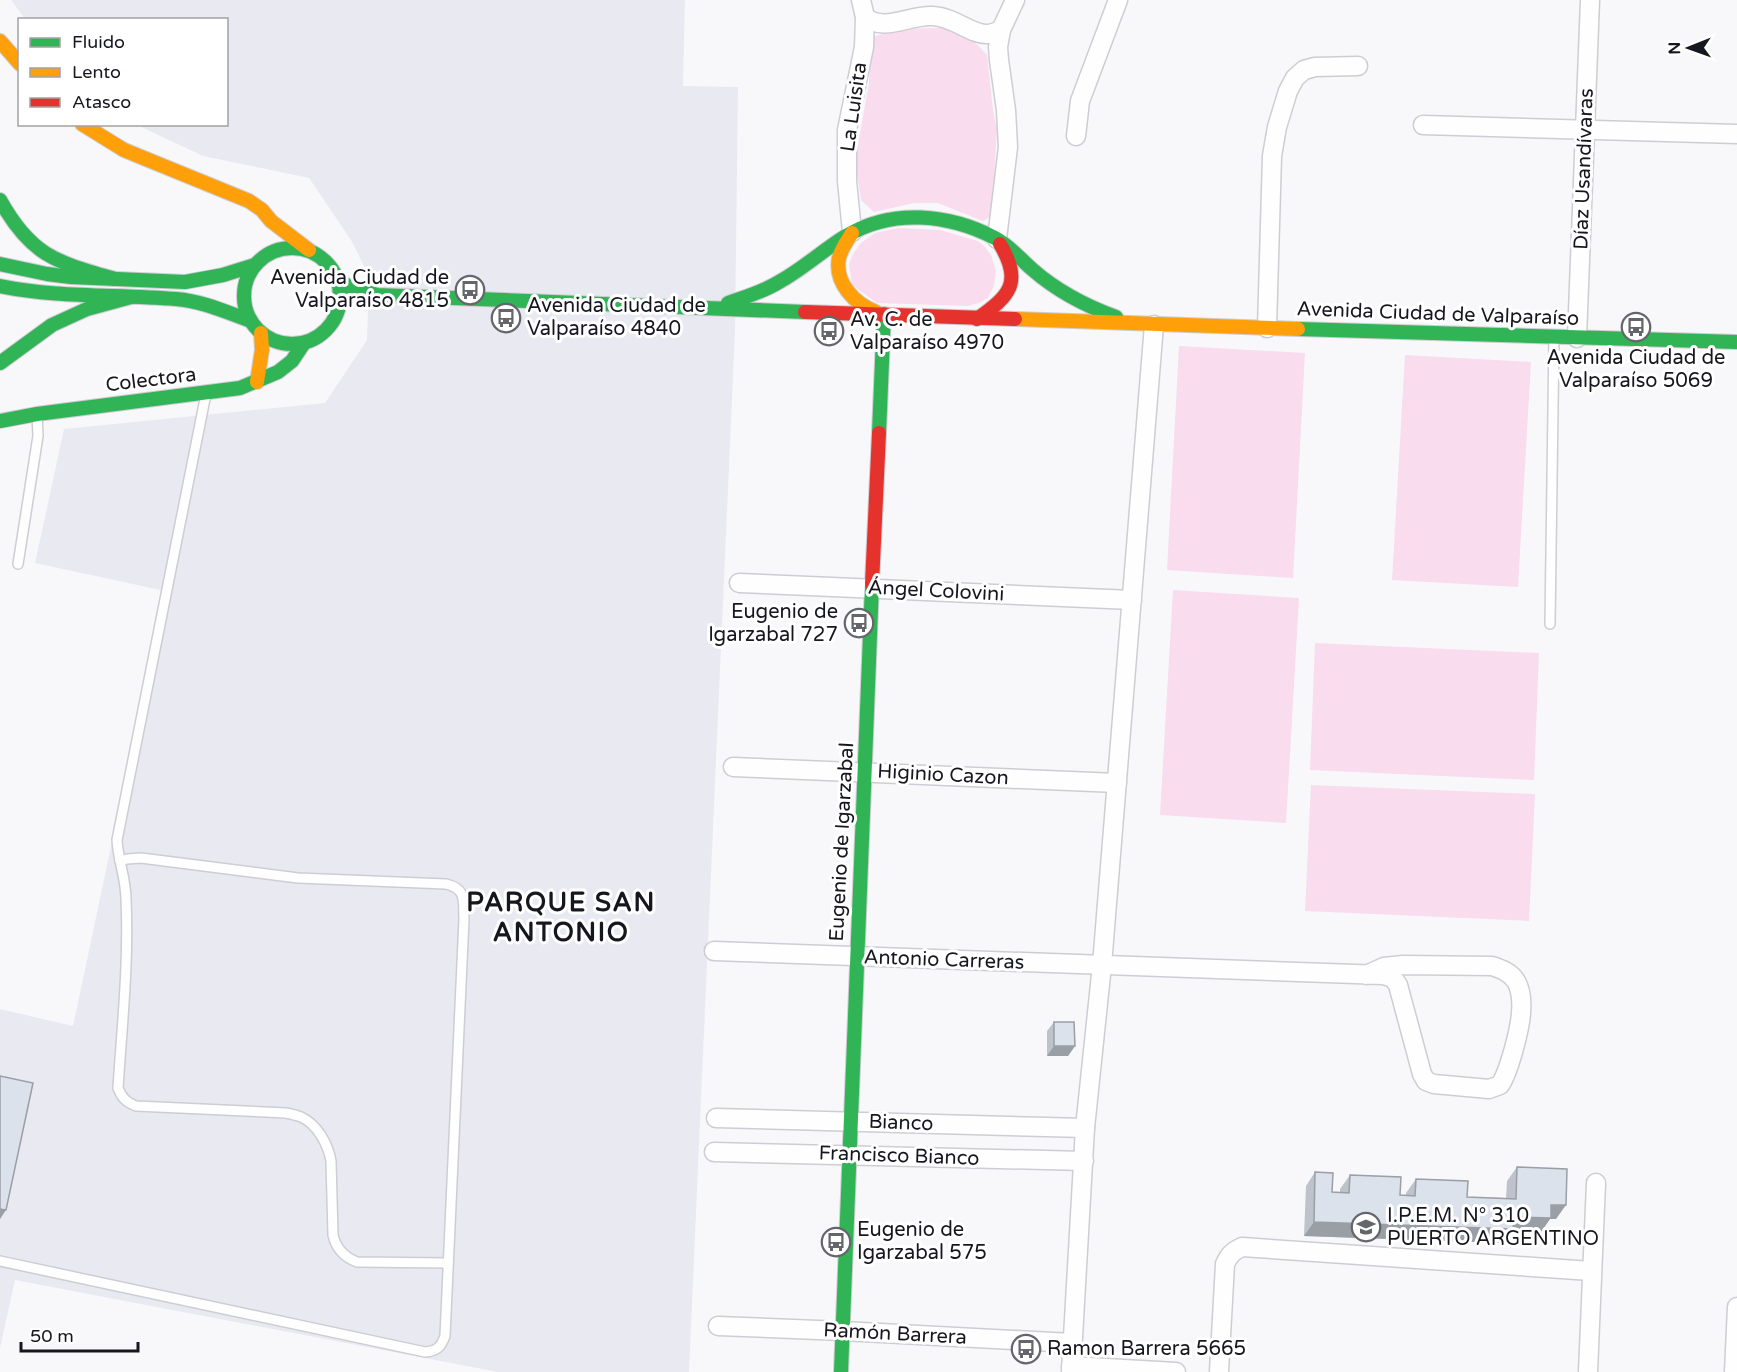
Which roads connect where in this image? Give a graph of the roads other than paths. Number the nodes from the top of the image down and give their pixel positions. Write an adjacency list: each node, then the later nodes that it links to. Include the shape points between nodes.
1 (1118, 0): 13 (street, via 1080,101)
2 (1590, 0): 11 (street, Díaz Usandívaras)
3 (862, 4): 5 (street, La Luisita, via 870,21 886,24 932,16 946,17 978,33); 16 (street, La Luisita, via 864,47 847,130)
4 (1009, 4): 5 (street)
5 (1000, 30): 17 (street, via 999,60 1008,147)
6 (0, 41): 7 (main road)
7 (18, 62)
8 (1358, 66): 33 (street, via 1304,70 1288,91 1272,156)
9 (1423, 125): 11 (street)
10 (85, 126): 15 (main road, via 124,150 249,201)
11 (1586, 129): 12 (street); 36 (street, Díaz Usandívaras)
12 (1737, 134)
13 (1076, 136)
14 (0, 200): 22 (main road, via 25,240 37,250 70,266)
15 (271, 221): 18 (main road); 19 (main road)
16 (852, 232): 17 (main road, Avenida Ciudad de Valparaíso, via 899,217 924,217 956,222); 27 (main road, Avenida Ciudad de Valparaíso, via 785,279); 29 (main road, via 839,259 843,282 850,296 865,310)
17 (997, 239): 30 (main road, via 1011,262 1009,292); 32 (main road, Avenida Ciudad de Valparaíso, via 1068,297 1096,310)
18 (309, 250): 19 (main road, via 294,247); 23 (main road, via 322,258)
19 (266, 255): 21 (main road)
20 (0, 264): 22 (main road, via 47,274)
21 (255, 264): 22 (main road, via 185,282); 31 (main road, via 244,292)
22 (115, 279)
23 (337, 279): 25 (main road, Avenida Ciudad de Valparaíso); 28 (main road)
24 (0, 286): 26 (main road, via 63,295)
25 (377, 295): 27 (main road, Avenida Ciudad de Valparaíso); 28 (main road, Avenida Ciudad de Valparaíso)
26 (131, 297): 31 (main road, via 177,299); 39 (main road, via 87,309 52,325)
27 (717, 307): 29 (main road, Avenida Ciudad de Valparaíso)
28 (337, 313): 38 (main road, via 318,337)
29 (884, 315): 30 (main road, Avenida Ciudad de Valparaíso); 46 (main road, Eugenio de Igarzabal)
30 (977, 319): 32 (main road, Avenida Ciudad de Valparaíso)
31 (251, 321): 34 (main road)
32 (1146, 324): 33 (main road, Avenida Ciudad de Valparaíso); 47 (street)
33 (1267, 328): 35 (main road, Avenida Ciudad de Valparaíso)
34 (261, 333): 38 (main road, via 273,341); 40 (main road)
35 (1554, 337): 36 (main road, Avenida Ciudad de Valparaíso); 48 (lane)
36 (1577, 338): 37 (main road, Avenida Ciudad de Valparaíso)
37 (1737, 342)
38 (304, 343): 40 (main road, Colectora, via 278,372)
39 (0, 363)
40 (257, 382): 41 (main road, Colectora)
41 (207, 392): 42 (main road, Colectora); 52 (lane, via 117,840)
42 (37, 414): 43 (main road, Colectora); 44 (lane, via 38,436)
43 (0, 421)
44 (18, 564)
45 (740, 583): 46 (street, Ángel Colovini)
46 (871, 588): 47 (street, Ángel Colovini); 50 (main road, Eugenio de Igarzabal)
47 (1132, 600): 51 (street)
48 (1550, 624)
49 (733, 767): 50 (street, Higinio Cazon)
50 (866, 772): 51 (street, Higinio Cazon); 54 (main road, Eugenio de Igarzabal)
51 (1117, 783): 55 (street)
52 (120, 861): 65 (lane, via 127,939 118,1088 122,1097 136,1106 301,1117 313,1126 329,1152 333,1235 340,1252 357,1262); 65 (lane, via 141,858 298,878 446,884 461,890 464,919)
53 (714, 951): 54 (street, Antonio Carreras)
54 (856, 957): 55 (street, Antonio Carreras); 58 (main road, Eugenio de Igarzabal)
55 (1102, 965): 56 (street, Antonio Carreras); 59 (street)
56 (1366, 975): 56 (street, via 1384,967 1403,965 1492,966 1506,970 1521,994 1521,1012 1509,1068 1500,1085 1489,1089 1426,1081 1398,985 1393,978)
57 (716, 1118): 58 (street, Bianco)
58 (851, 1122): 59 (street, Bianco); 61 (main road, Eugenio de Igarzabal)
59 (1085, 1128): 62 (street)
60 (714, 1152): 61 (street, Francisco Bianco)
61 (850, 1155): 62 (street, Francisco Bianco); 69 (main road, Eugenio de Igarzabal)
62 (1084, 1161): 70 (street)
63 (1596, 1183): 66 (street)
64 (0, 1261): 65 (lane, via 425,1352 435,1351 445,1336)
65 (448, 1263)
66 (1591, 1271): 74 (street, via 1242,1247 1234,1250 1224,1264); 75 (street)
67 (1737, 1307): 76 (street)
68 (718, 1326): 69 (street, Ramón Barrera)
69 (843, 1331): 70 (street, Ramón Barrera); 72 (main road, Eugenio de Igarzabal)
70 (1072, 1343): 71 (street)
71 (1071, 1369): 73 (street)
72 (841, 1372)
73 (1176, 1372)
74 (1218, 1372)
75 (1588, 1372)
76 (1734, 1372)

